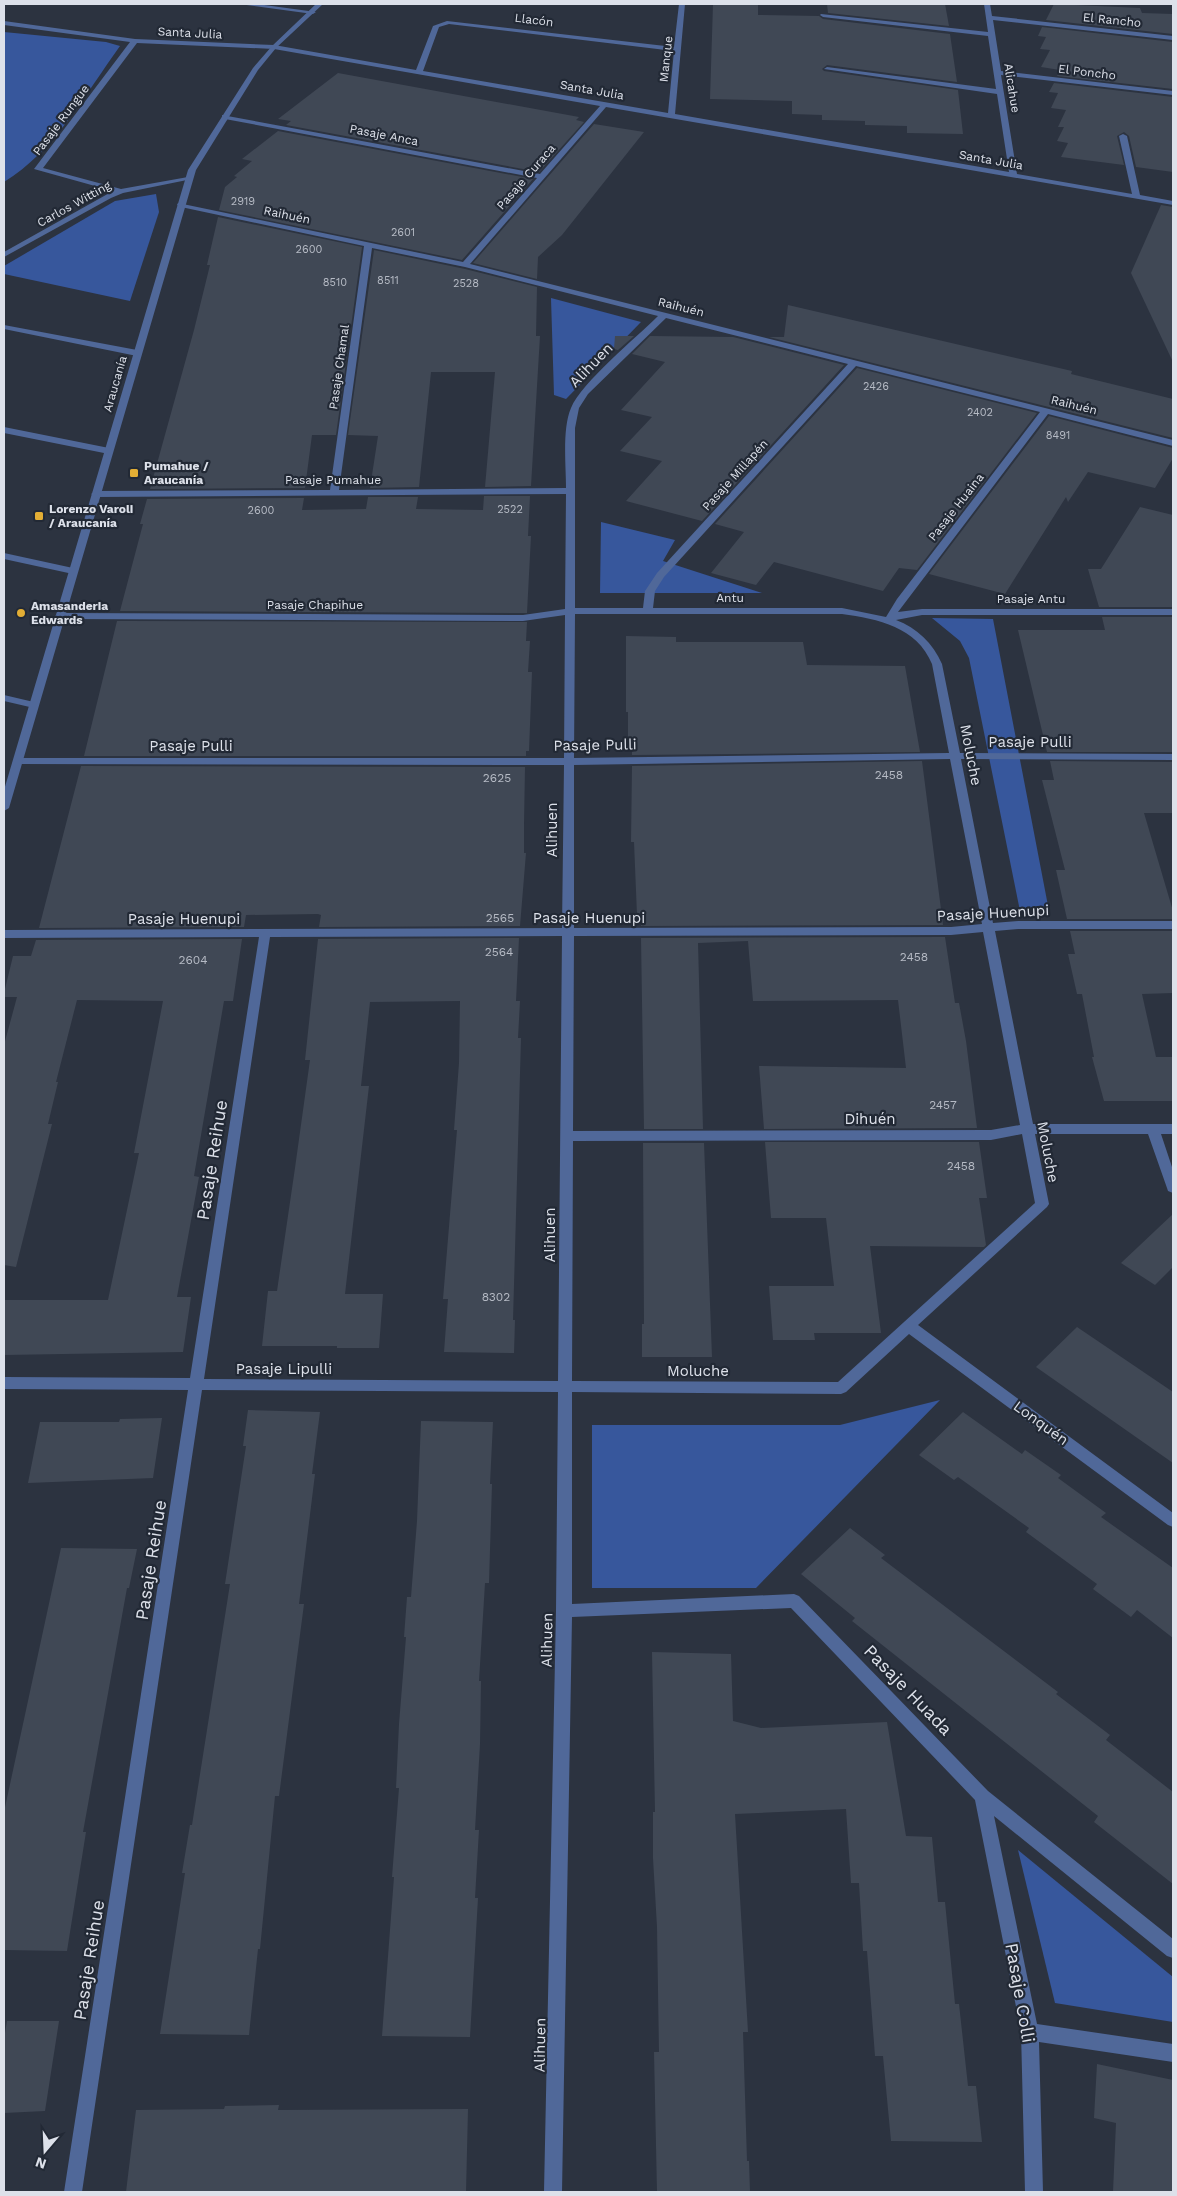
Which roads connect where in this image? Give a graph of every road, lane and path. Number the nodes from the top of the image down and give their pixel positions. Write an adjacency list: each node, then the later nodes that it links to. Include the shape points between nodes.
1 (242, 4): 5 (street)
2 (320, 4): 5 (street, Araucanía)
3 (682, 4): 13 (street, Manque)
4 (987, 4): 7 (street, Alicahue)
5 (314, 12): 12 (street, Araucanía)
6 (823, 14): 9 (street)
7 (989, 18): 9 (street, Alicahue); 10 (street, El Rancho)
8 (4, 23): 11 (street, Santa Julia)
9 (992, 34): 16 (street, Alicahue)
10 (1173, 38)
11 (135, 41): 12 (street, Santa Julia); 26 (street, Pasaje Rungue, via 38,169)
12 (274, 47): 15 (street, Santa Julia); 21 (street, Araucanía, via 255,69)
13 (678, 50): 15 (street, Llacón, via 449,22 436,26); 20 (street, Manque)
14 (827, 69): 17 (street)
15 (419, 72): 19 (street, Santa Julia)
16 (998, 73): 17 (street, Alicahue); 18 (street, El Poncho)
17 (1001, 92): 23 (street, Alicahue)
18 (1173, 93)
19 (605, 104): 20 (street, Santa Julia); 24 (street, Pasaje Curaca)
20 (671, 116): 23 (street, Santa Julia)
21 (224, 117): 24 (street, Pasaje Anca); 25 (street, Araucanía)
22 (1123, 136): 27 (street)
23 (1013, 175): 27 (street, Santa Julia)
24 (540, 176): 32 (street, Pasaje Curaca)
25 (188, 179): 26 (street, Carlos Witting); 29 (street, Araucanía)
26 (121, 191): 31 (street, Carlos Witting)
27 (1136, 196): 28 (street, Santa Julia)
28 (1173, 203)
29 (181, 205): 30 (street, Raihuén); 35 (street, Araucanía)
30 (368, 245): 32 (street, Raihuén); 42 (street, Pasaje Chamal)
31 (4, 255)
32 (464, 265): 33 (street, Raihuén)
33 (664, 315): 36 (street, Raihuén); 41 (street, Alihuen, via 585,392 575,408)
34 (4, 327): 35 (street)
35 (137, 353): 40 (street, Araucanía)
36 (854, 363): 37 (street, Raihuén); 46 (street, Pasaje Millapén, via 660,575 650,591)
37 (1046, 411): 39 (street, Raihuén); 50 (street, Pasaje Huaina, via 900,601)
38 (4, 430): 40 (street)
39 (1173, 443)
40 (108, 451): 43 (street, Araucanía)
41 (571, 491): 42 (street, Pasaje Pumahue); 47 (street, Alihuen)
42 (334, 493): 43 (street, Pasaje Pumahue)
43 (96, 494): 45 (street, Araucanía)
44 (4, 556): 45 (street)
45 (73, 571): 49 (street, Araucanía)
46 (648, 610): 47 (street, Antu); 50 (street, Antu, via 825,610)
47 (570, 611): 49 (street, Pasaje Chapihue, via 523,618); 55 (street, Alihuen)
48 (1173, 612): 50 (street, Pasaje Antu, via 922,612)
49 (60, 616): 52 (street, Araucanía)
50 (889, 620): 53 (street, Moluche, via 914,633 932,652)
51 (4, 698): 52 (street)
52 (34, 705): 56 (street, Araucanía)
53 (955, 756): 54 (street, Pasaje Pulli); 55 (street, Pasaje Pulli); 59 (street, Moluche)
54 (1173, 757)
55 (568, 760): 56 (street, Pasaje Pulli); 60 (street, Alihuen)
56 (18, 761): 57 (street, Araucanía)
57 (4, 808)
58 (1173, 925): 59 (street, Pasaje Huenupi, via 1018,925)
59 (988, 928): 60 (street, Pasaje Huenupi, via 951,932); 63 (street, Moluche)
60 (567, 933): 62 (street, Pasaje Huenupi); 66 (street, Alihuen)
61 (4, 934): 62 (street, Pasaje Huenupi)
62 (265, 934): 70 (street, Pasaje Reihue)
63 (1027, 1129): 64 (street, Dihuén); 66 (street, Dihuén, via 991,1135); 68 (street, Moluche, via 1042,1204)
64 (1153, 1129): 65 (street, Dihuén); 67 (street)
65 (1173, 1129)
66 (566, 1136): 71 (street, Alihuen)
67 (1173, 1188)
68 (909, 1326): 71 (street, Moluche, via 841,1388); 72 (street, Lonquén)
69 (4, 1382): 70 (street, Pasaje Lipulli)
70 (196, 1385): 71 (street, Pasaje Lipulli); 78 (street, Pasaje Reihue)
71 (565, 1387): 73 (street, Alihuen)
72 (1173, 1521)
73 (564, 1611): 74 (street, Pasaje Huada, via 794,1601); 79 (street, Alihuen)
74 (982, 1796): 75 (street, Pasaje Huada); 76 (street, Pasaje Colli)
75 (1173, 1950)
76 (1030, 2032): 77 (street); 80 (street, Pasaje Colli)
77 (1173, 2053)
78 (73, 2192)
79 (553, 2192)
80 (1034, 2192)

